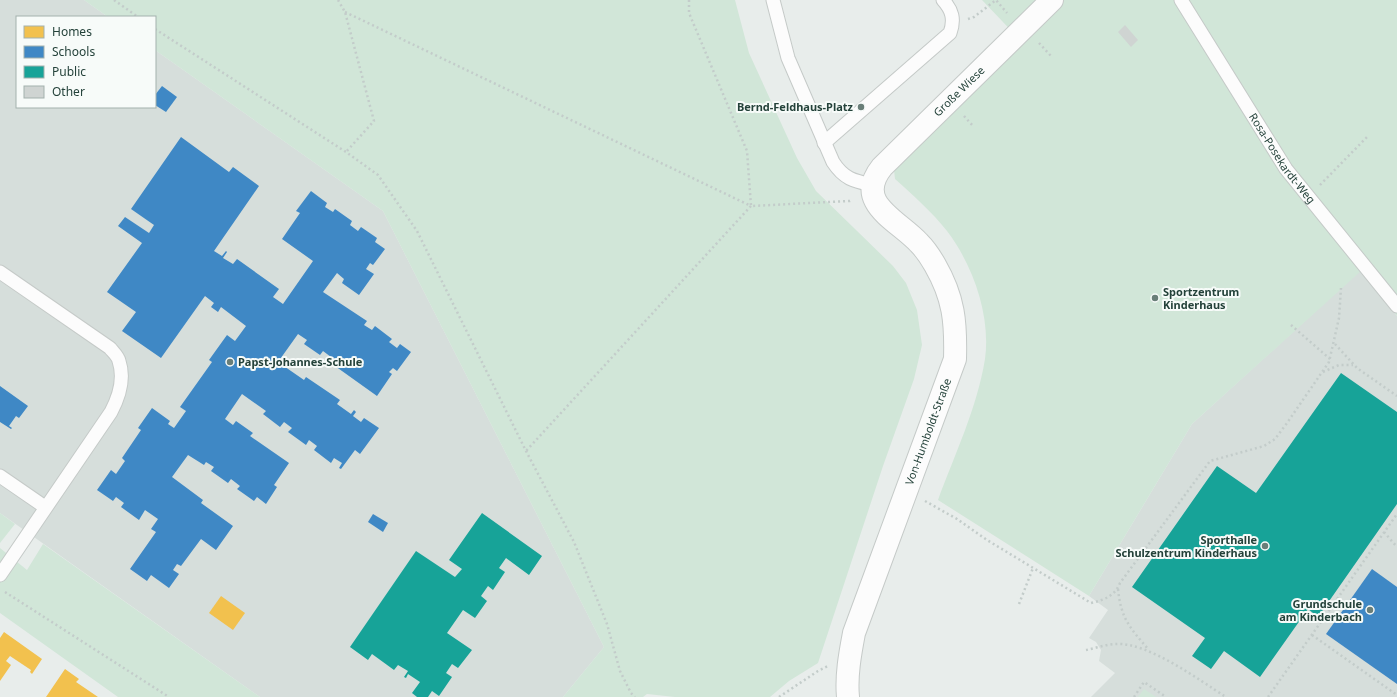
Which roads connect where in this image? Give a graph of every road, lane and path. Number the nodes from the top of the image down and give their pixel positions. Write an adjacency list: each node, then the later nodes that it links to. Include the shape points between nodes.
1 (114, 0): 10 (path)
2 (338, 0): 9 (path)
3 (689, 0): 19 (path, via 689,13 747,151)
4 (773, 0): 15 (lane, via 788,58)
5 (943, 0): 11 (lane, via 953,16)
6 (995, 0): 11 (path, via 974,18); 13 (path)
7 (1052, 0): 13 (street, Große Wiese)
8 (1181, 0): 18 (lane, Rosa-Posekardt-Weg, via 1286,169)
9 (345, 12): 16 (path, via 374,121); 19 (path)
10 (137, 16)
11 (953, 24): 15 (lane, via 950,33)
12 (156, 30): 16 (path)
13 (1022, 30): 17 (street, Große Wiese, via 882,167)
14 (1367, 137): 18 (path)
15 (824, 143): 17 (lane, via 840,173 854,181)
16 (346, 152): 29 (path, via 378,175 417,231)
17 (872, 185): 19 (path, via 850,201); 31 (street, Von-Humboldt-Straße, via 878,206 919,242 934,264 948,292 956,325 955,360)
18 (1308, 196): 22 (lane, Rosa-Posekardt-Weg)
19 (751, 206): 29 (path)
20 (0, 272): 32 (lane, via 110,348 119,360 120,395)
21 (1341, 288): 24 (path)
22 (1397, 306)
23 (1291, 326): 25 (path)
24 (1334, 344): 25 (path); 26 (path)
25 (1330, 359): 27 (path)
26 (1353, 365): 27 (path, via 1339,365); 28 (path)
27 (1323, 372): 39 (path, via 1275,439 1252,451 1210,461 1203,467)
28 (1397, 396)
29 (526, 451): 47 (path, via 574,542 607,624 620,670)
30 (0, 476): 32 (lane)
31 (907, 492): 36 (path, via 936,506); 44 (street, Von-Humboldt-Straße, via 854,633)
32 (45, 507): 37 (lane)
33 (1397, 514): 34 (path)
34 (1384, 532): 35 (path); 53 (path)
35 (1397, 547)
36 (1032, 568): 39 (path, via 1091,603 1107,598); 40 (path)
37 (0, 574)
38 (0, 588): 46 (path)
39 (1118, 589): 43 (path, via 1120,605 1128,626)
40 (1019, 604)
41 (1312, 635): 45 (path)
42 (1086, 650): 43 (path, via 1117,644)
43 (1149, 650): 52 (path)
44 (850, 656): 48 (path, via 818,671); 49 (street, Von-Humboldt-Straße)
45 (1397, 695)
46 (169, 697)
47 (635, 697)
48 (779, 697)
49 (848, 697)
50 (1134, 697): 51 (path, via 1144,682)
51 (1166, 697)
52 (1226, 697)
53 (1268, 697)

